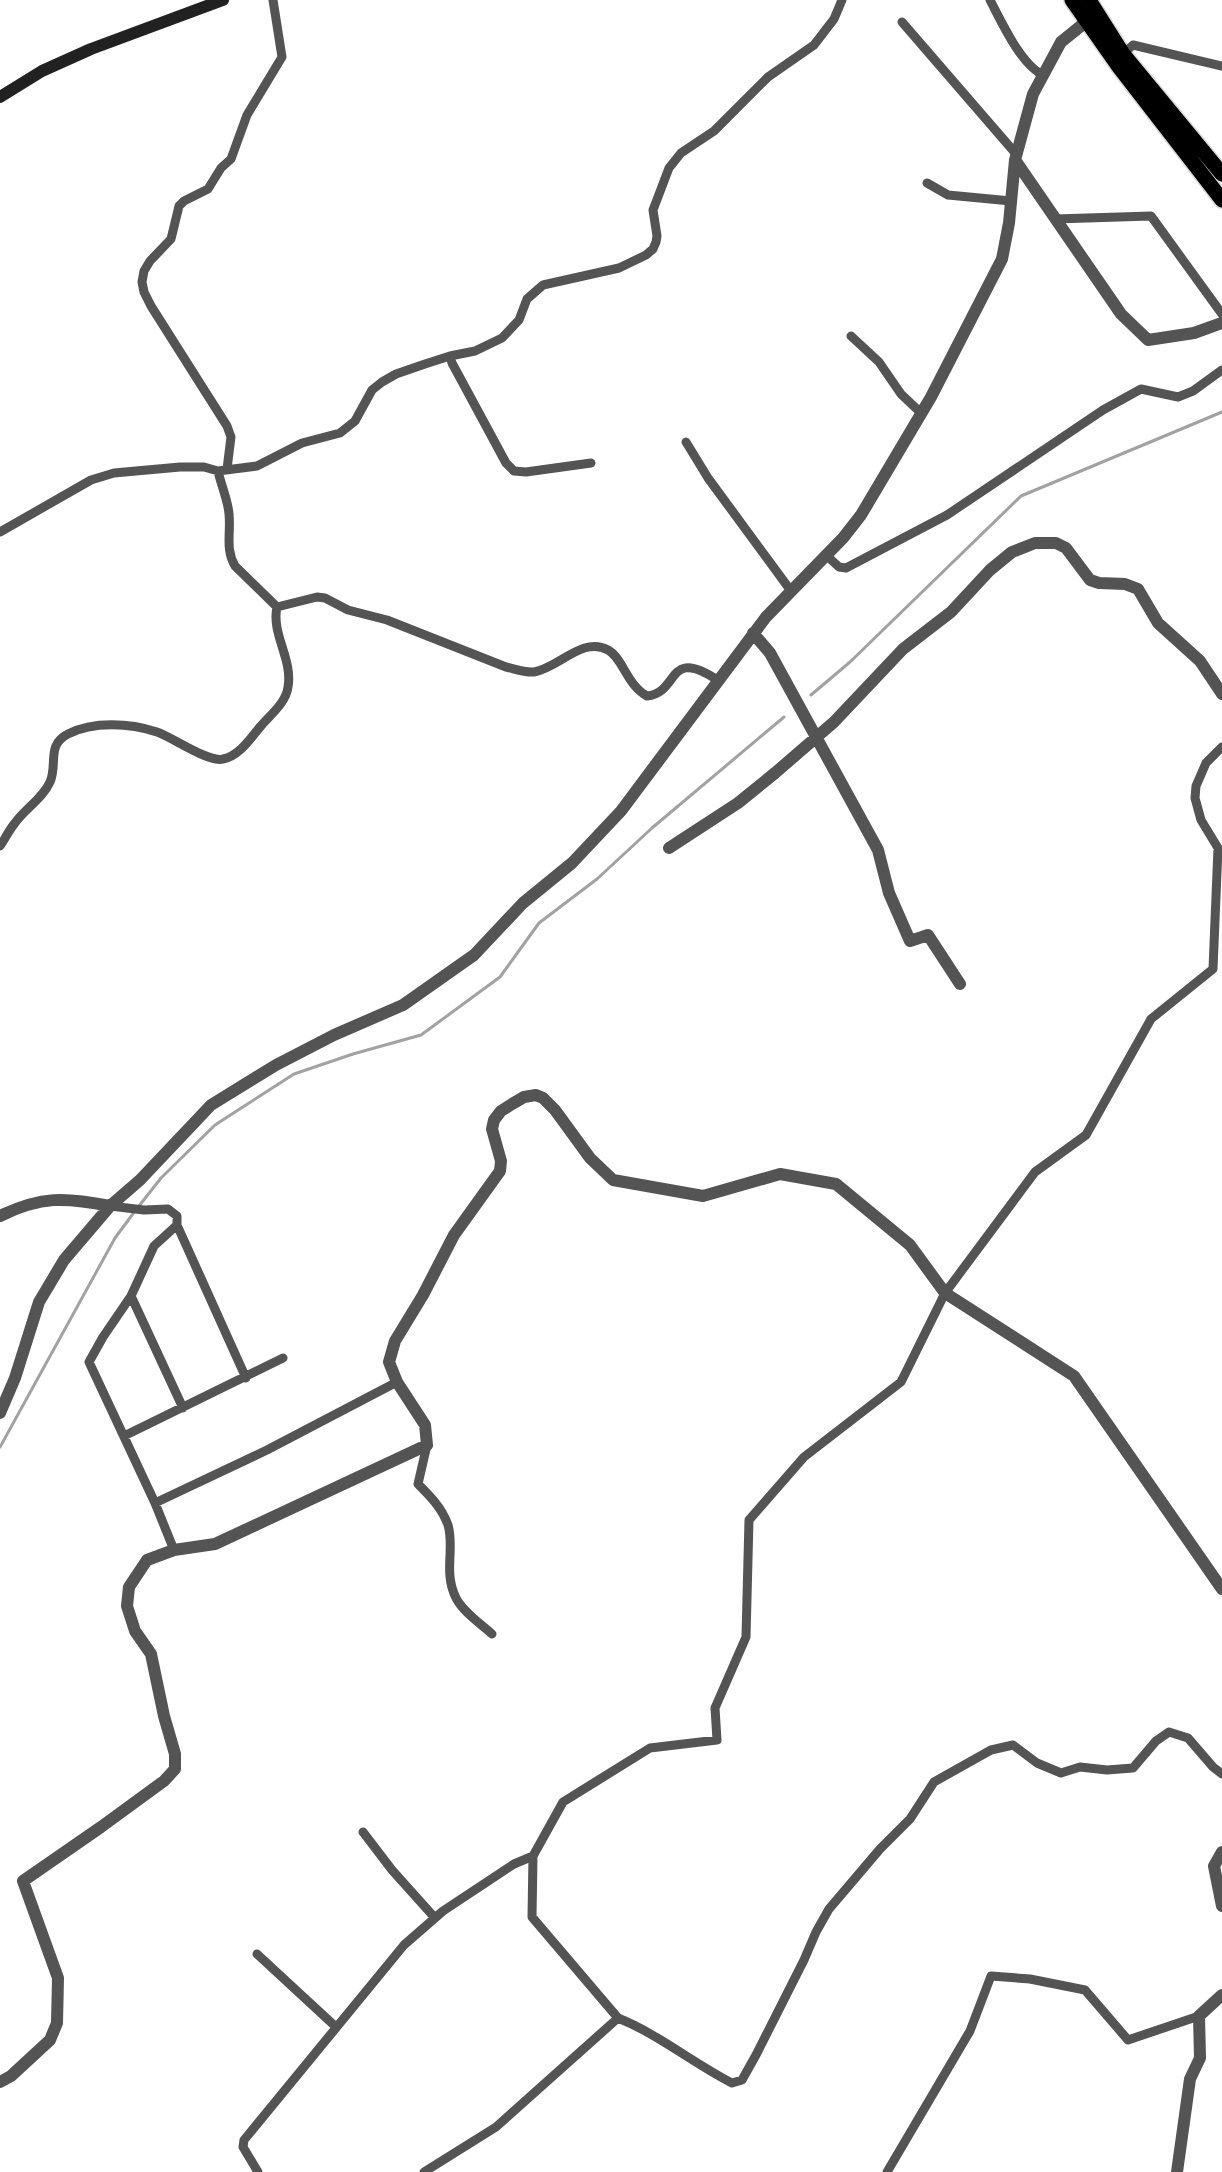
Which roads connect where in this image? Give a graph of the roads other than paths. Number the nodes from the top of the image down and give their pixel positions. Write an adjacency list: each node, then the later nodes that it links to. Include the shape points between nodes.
1 (223, 0): 12 (main road, via 91,49)
2 (273, 0): 27 (street, via 282,57 247,115 231,159 208,189 179,206 171,238 150,261 142,282 151,306 227,426 231,438)
3 (842, 0): 22 (street, via 834,19 814,45 768,77 714,131 681,153 669,168 653,210 657,236 654,249 619,268 543,285 527,299 519,320 502,338 475,351)
4 (990, 0): 11 (street, via 1025,61)
5 (1072, 0): 7 (main road)
6 (1089, 0): 9 (main road)
7 (1087, 21): 11 (street, via 1061,42); 16 (main road)
8 (902, 22): 13 (street)
9 (1123, 54): 10 (street, via 1133,45); 14 (main road)
10 (1222, 66)
11 (1043, 75): 13 (street, via 1033,94)
12 (2, 93)
13 (1016, 158): 17 (street); 18 (street)
14 (1222, 174)
15 (927, 183): 17 (street, via 948,195)
16 (1222, 200)
17 (1011, 201): 24 (street, via 1002,259)
18 (1055, 219): 19 (street, via 1151,216); 20 (street, via 1121,314 1148,340 1194,333)
19 (1222, 314)
20 (1222, 323)
21 (852, 336): 24 (street)
22 (450, 356): 26 (street, via 506,463 514,471); 27 (street, via 382,382 372,390 355,421 340,433 302,443 257,466)
23 (1222, 370): 29 (street, via 1178,397 1141,389 1103,410 947,515 846,568)
24 (921, 413): 29 (street, via 861,515)
25 (686, 442): 30 (street)
26 (591, 463)
27 (222, 470): 28 (street, via 180,467 114,473 91,480); 31 (street, via 231,559)
28 (0, 532)
29 (827, 556): 30 (street)
30 (791, 591): 32 (street)
31 (277, 607): 33 (street, via 325,598 348,610 387,620 525,672 545,669 581,649 606,649 614,654 637,690 647,696 660,692 685,668 703,670); 37 (street, via 278,630 288,663 288,688 283,700 241,749 217,760 157,732 129,726 104,725 65,735 53,750 50,783)
32 (753, 633): 33 (street); 35 (street, via 770,653)
33 (720, 681): 40 (street, via 621,812 572,863 523,903 474,955 403,1005 276,1065 211,1105)
34 (1222, 694): 35 (street, via 1200,661 1158,623 1138,589 1090,580 1065,548 1056,543 1035,543 1012,552 990,570 951,612 913,639)
35 (816, 736): 38 (street, via 738,804); 39 (street, via 878,850 889,893 910,941 928,935)
36 (1222, 747): 43 (street, via 1200,774 1195,798 1201,820 1218,848 1213,969 1151,1019 1086,1135 1035,1172)
37 (0, 846)
38 (669, 848)
39 (960, 984)
40 (110, 1206): 41 (street, via 54,1198); 42 (street, via 168,1209 177,1216); 49 (street, via 63,1260 39,1302)
41 (0, 1216)
42 (177, 1225): 44 (street, via 154,1246); 46 (street)
43 (945, 1293): 47 (street, via 910,1245 836,1184 780,1174 703,1196 613,1180 590,1158 555,1110 536,1095 512,1104 494,1120 492,1130 501,1161 500,1172 454,1235 395,1341 389,1362); 54 (street, via 1074,1376); 59 (street, via 900,1382 804,1457 749,1520 746,1637 715,1708 717,1740 650,1748 563,1802)
44 (131, 1296): 48 (street); 50 (street, via 89,1362)
45 (283, 1358): 46 (street)
46 (246, 1378): 48 (street)
47 (397, 1382): 51 (street, via 425,1425); 52 (street)
48 (183, 1408): 50 (street)
49 (0, 1413)
50 (124, 1436): 52 (street)
51 (427, 1444): 53 (street, via 215,1544); 55 (street, via 418,1484 438,1505 448,1526 448,1570 456,1599)
52 (154, 1503): 53 (street)
53 (174, 1550): 67 (street, via 147,1560 129,1587 127,1606 135,1631 151,1654 175,1754 175,1769 110,1821 23,1881 58,1978 57,2023 50,2040)
54 (1222, 1589)
55 (492, 1634)
56 (1222, 1774): 65 (street, via 1188,1738 1169,1732 1133,1768 1080,1767 1061,1773 1037,1763 1013,1745 991,1750 934,1782 910,1819 829,1909 742,2080 732,2084)
57 (363, 1832): 61 (street)
58 (1222, 1852): 60 (street, via 1214,1866)
59 (532, 1857): 61 (street, via 514,1864); 65 (street, via 532,1917)
60 (1222, 1906)
61 (435, 1918): 66 (street, via 404,1945)
62 (257, 1954): 66 (street)
63 (1222, 1995): 64 (street)
64 (1200, 2016): 70 (street, via 1128,2040 1084,1990 991,1976 970,2031); 71 (street, via 1200,2058 1190,2079)
65 (618, 2018): 69 (street, via 496,2127)
66 (336, 2027): 68 (street, via 244,2140 243,2147)
67 (0, 2082)
68 (258, 2172)
69 (424, 2172)
70 (886, 2172)
71 (1177, 2172)

